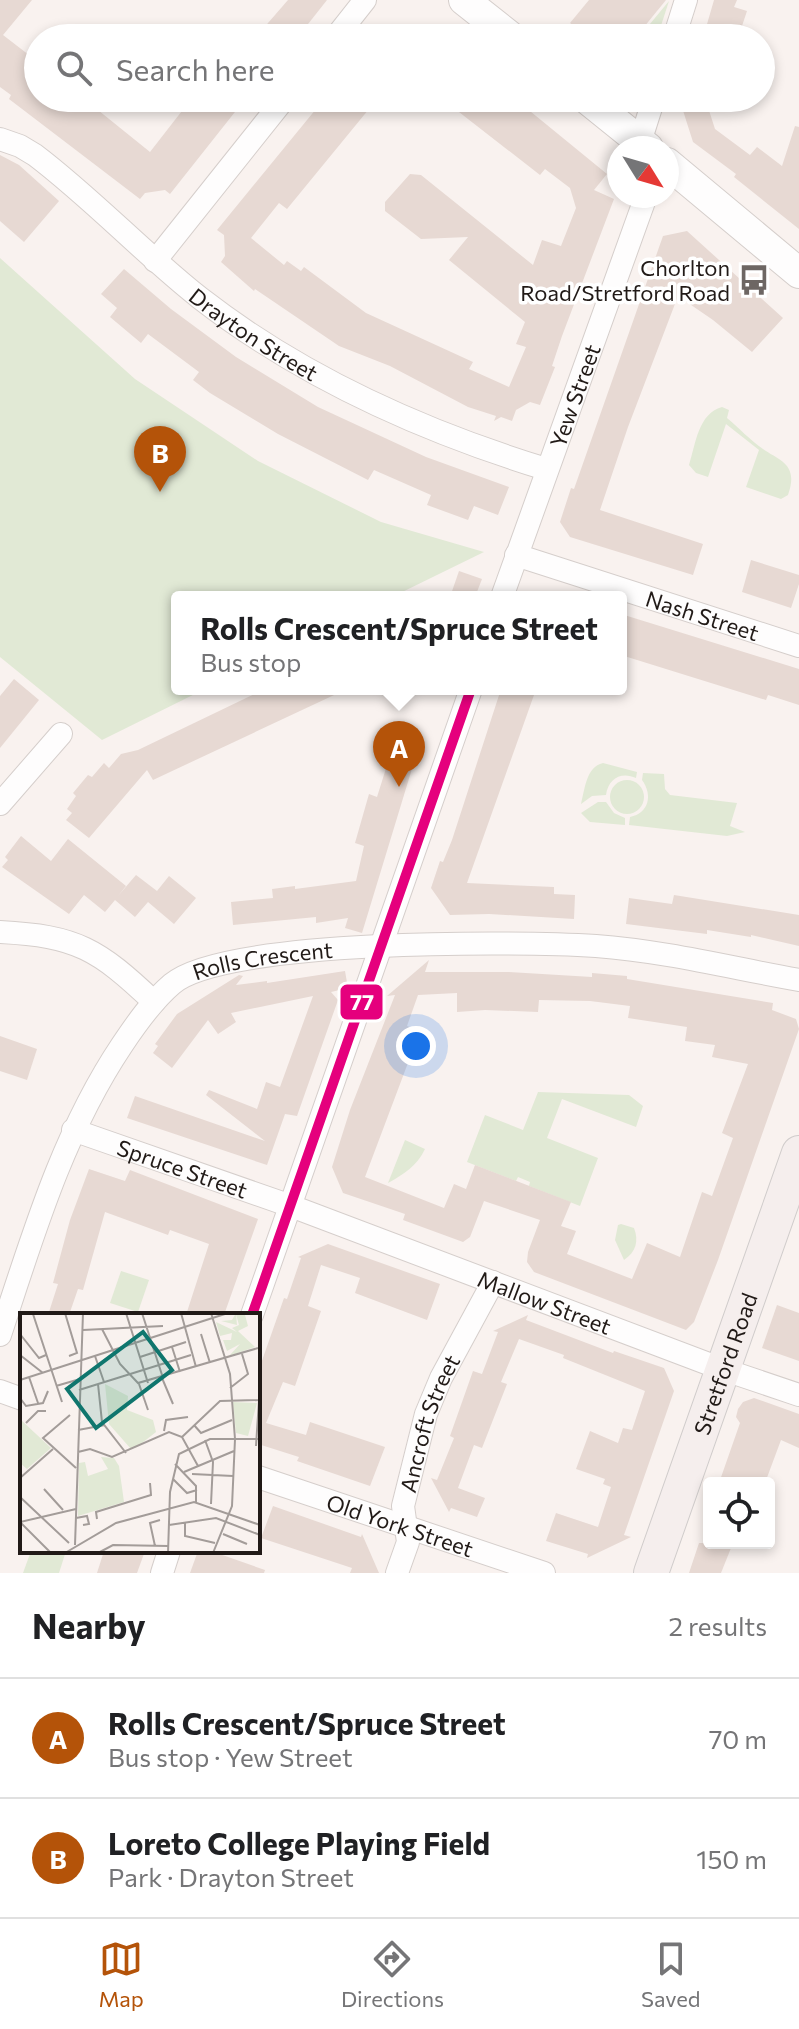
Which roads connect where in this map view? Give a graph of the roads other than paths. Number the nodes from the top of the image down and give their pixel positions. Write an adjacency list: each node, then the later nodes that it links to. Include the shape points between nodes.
1 (365, 0): 4 (street)
2 (464, 0): 5 (main road)
3 (686, 0): 6 (street)
4 (346, 24)
5 (494, 24)
6 (678, 24)
7 (274, 112): 15 (street)
8 (603, 112): 10 (main road)
9 (651, 112): 11 (street)
10 (633, 136)
11 (646, 136)
12 (0, 139): 15 (street, Drayton Street, via 51,167)
13 (679, 173): 16 (main road)
14 (642, 208): 17 (street, Yew Street)
15 (155, 261): 17 (street, Drayton Street, via 249,334 339,386 428,428)
16 (799, 273)
17 (546, 469): 18 (street, Yew Street)
18 (516, 555): 19 (street, Yew Street); 20 (street, Nash Street)
19 (504, 591)
20 (799, 646)
21 (469, 695): 25 (street)
22 (61, 734): 23 (street, via 44,764)
23 (0, 804)
24 (0, 932): 27 (street, via 56,937 85,947)
25 (380, 947): 26 (street, Rolls Crescent, via 598,947); 27 (street, Rolls Crescent, via 294,953 202,968); 30 (street)
26 (799, 980)
27 (154, 1002): 28 (street, Rolls Crescent, via 113,1059)
28 (73, 1130): 30 (street, Spruce Street); 33 (street, Rolls Crescent)
29 (796, 1169): 34 (main road, Stretford Road)
30 (291, 1206): 31 (street, Mallow Street); 32 (street)
31 (493, 1282): 34 (street, Mallow Street); 39 (street, Ancroft Street, via 430,1402 403,1506)
32 (253, 1313)
33 (0, 1335)
34 (722, 1369): 36 (street, Mallow Street); 44 (main road, Stretford Road)
35 (0, 1391): 37 (street)
36 (799, 1395)
37 (20, 1398)
38 (260, 1478): 39 (street, Old York Street)
39 (406, 1527): 42 (street, Ancroft Street, via 408,1542); 43 (street, Old York Street)
40 (168, 1553): 41 (street)
41 (162, 1573)
42 (397, 1573)
43 (544, 1573)
44 (651, 1573)

